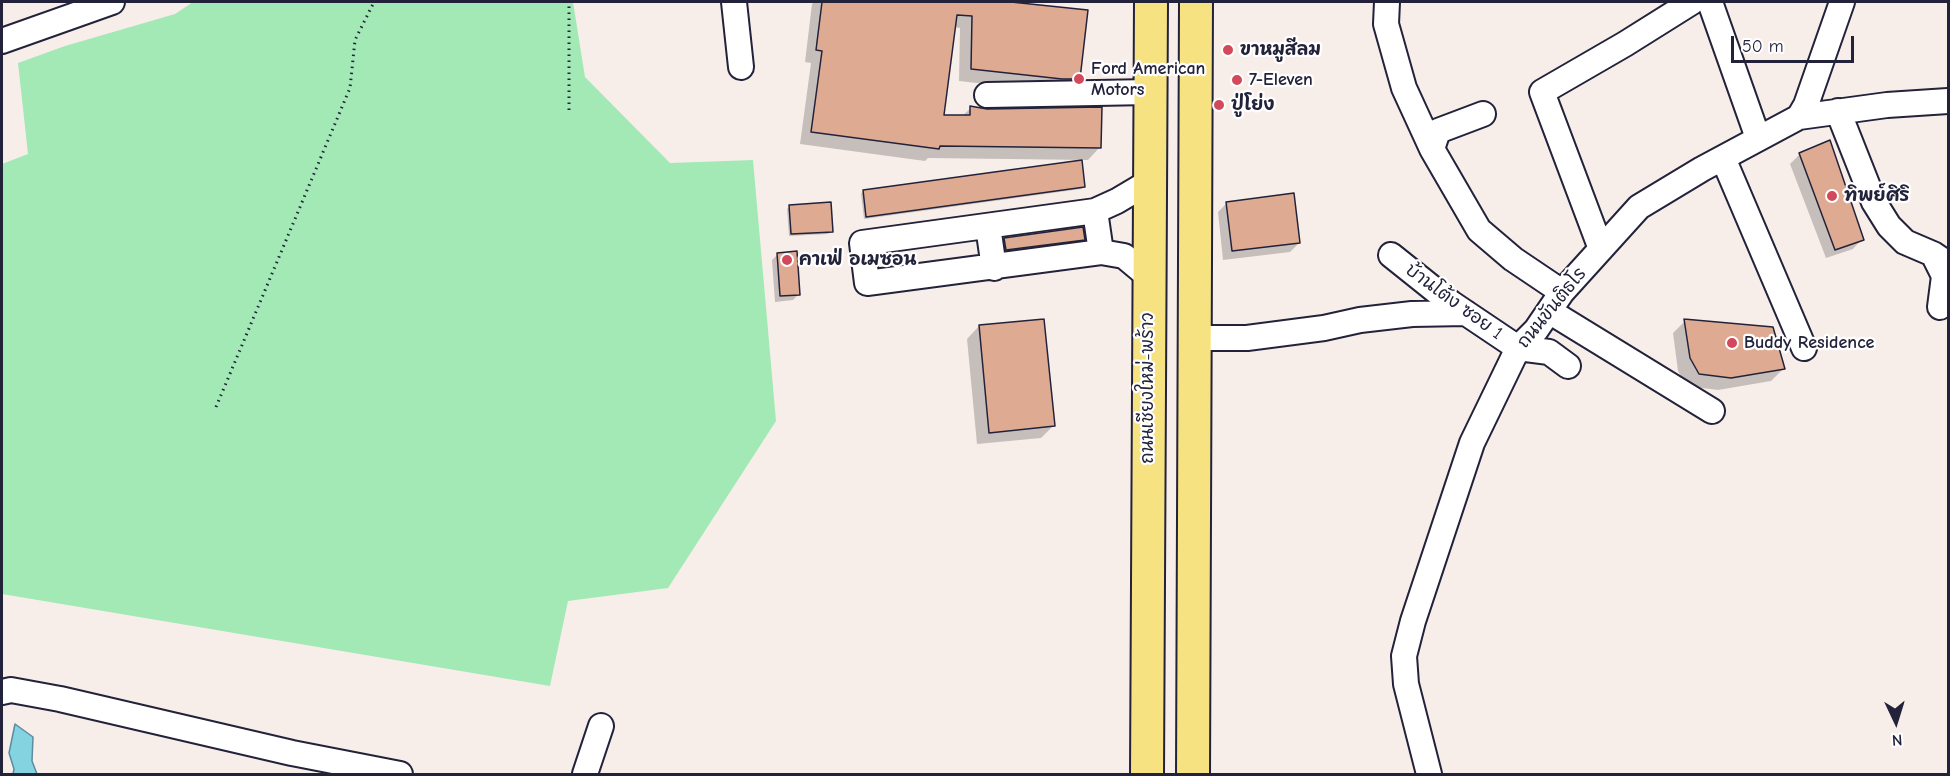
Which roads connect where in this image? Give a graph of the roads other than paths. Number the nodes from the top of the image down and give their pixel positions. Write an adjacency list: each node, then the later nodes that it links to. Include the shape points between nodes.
1 (112, 2): 9 (street)
2 (734, 2): 10 (street)
3 (1151, 2): 11 (main road, ถนนเชียงใหม่-พร้าว)
4 (1196, 2): 32 (main road)
5 (1387, 2): 18 (street, via 1386,24 1404,88)
6 (1692, 2): 23 (street, via 1542,92)
7 (1710, 2): 17 (street)
8 (1842, 2): 16 (street)
9 (2, 41)
10 (741, 67)
11 (1150, 92): 12 (street); 20 (main road, ถนนเชียงใหม่-พร้าว)
12 (987, 94)
13 (1948, 101): 14 (street, ถนนขันติธโร)
14 (1838, 111): 16 (street, ถนนขันติธโร); 26 (street, via 1874,202 1889,226 1905,242)
15 (1483, 114): 18 (street, via 1438,131)
16 (1799, 117): 17 (street, ถนนขันติธโร)
17 (1758, 138): 19 (street, ถนนขันติธโร)
18 (1432, 149): 29 (street, via 1479,230)
19 (1723, 158): 23 (street, ถนนขันติธโร, via 1639,207); 34 (street)
20 (1149, 182): 21 (street); 28 (main road, ถนนเชียงใหม่-พร้าว)
21 (1095, 211): 22 (street); 24 (street)
22 (988, 226): 27 (street); 27 (street, via 862,243 867,283)
23 (1601, 249): 29 (street, ถนนขันติธโร)
24 (1101, 252): 27 (street); 28 (street, via 1124,256)
25 (1391, 255): 31 (street, บ้านโต้ง ซอย 1)
26 (1941, 259): 30 (street, via 1944,276)
27 (994, 268)
28 (1148, 276): 41 (main road, ถนนเชียงใหม่-พร้าว)
29 (1556, 302): 33 (street, ถนนขันติธโร); 36 (street)
30 (1940, 307)
31 (1466, 313): 32 (street, via 1401,315 1247,338); 33 (street, บ้านโต้ง ซอย 1)
32 (1195, 338): 42 (main road)
33 (1518, 348): 35 (street, via 1549,352); 43 (street, ถนนขันติธโร, via 1472,443 1404,656 1406,684)
34 (1804, 348)
35 (1568, 366)
36 (1712, 411)
37 (2, 692): 39 (street, via 60,699)
38 (601, 726): 40 (street)
39 (400, 774)
40 (585, 774)
41 (1147, 774)
42 (1193, 774)
43 (1429, 774)

